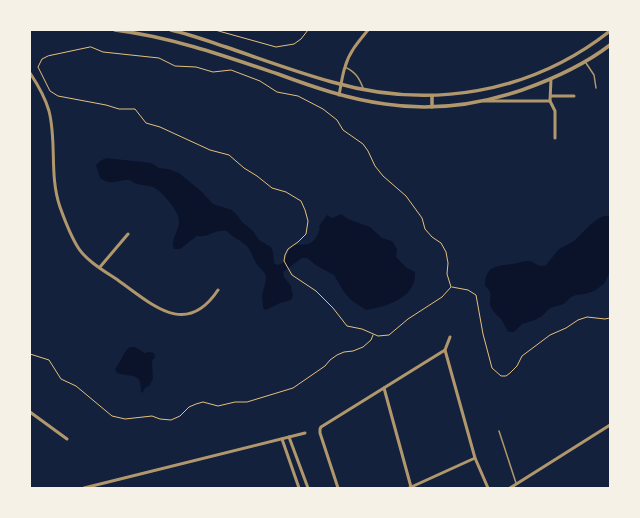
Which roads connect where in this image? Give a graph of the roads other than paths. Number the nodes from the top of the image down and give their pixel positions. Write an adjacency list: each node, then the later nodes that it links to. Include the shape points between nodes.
1 (115, 30): 13 (street, via 168,40)
2 (171, 30): 10 (street)
3 (368, 30): 7 (street, via 355,46)
4 (610, 31): 14 (street, via 556,66 506,85 454,95)
5 (610, 44): 6 (street)
6 (585, 61): 9 (street); 11 (lane, via 594,75)
7 (345, 67): 10 (street); 12 (lane, via 354,72)
8 (30, 73): 22 (street, via 49,112 54,183 60,209 80,250)
9 (551, 79): 15 (street); 17 (street, via 510,94)
10 (342, 85): 12 (street); 13 (street)
11 (596, 88)
12 (363, 90): 14 (street)
13 (339, 95): 19 (street, via 385,104)
14 (432, 96): 19 (street)
15 (550, 96): 16 (street); 18 (street)
16 (574, 96)
17 (481, 101): 18 (street); 19 (street)
18 (550, 102): 20 (street, via 555,112)
19 (432, 107)
20 (555, 138)
21 (128, 234): 22 (street)
22 (100, 267): 23 (street, via 152,305 171,314 199,310 212,300)
23 (218, 290)
24 (450, 337): 25 (street)
25 (445, 350): 26 (street); 34 (street)
26 (384, 388): 39 (street, via 320,429); 40 (street)
27 (30, 412): 32 (street)
28 (610, 425): 35 (street)
29 (499, 431): 35 (lane)
30 (305, 433): 31 (street)
31 (289, 437): 33 (street); 38 (street)
32 (67, 439)
33 (282, 439): 36 (street); 37 (street)
34 (475, 458): 40 (street); 41 (street)
35 (516, 485): 42 (street)
36 (84, 488)
37 (300, 488)
38 (308, 488)
39 (338, 488)
40 (410, 488)
41 (488, 488)
42 (510, 488)

